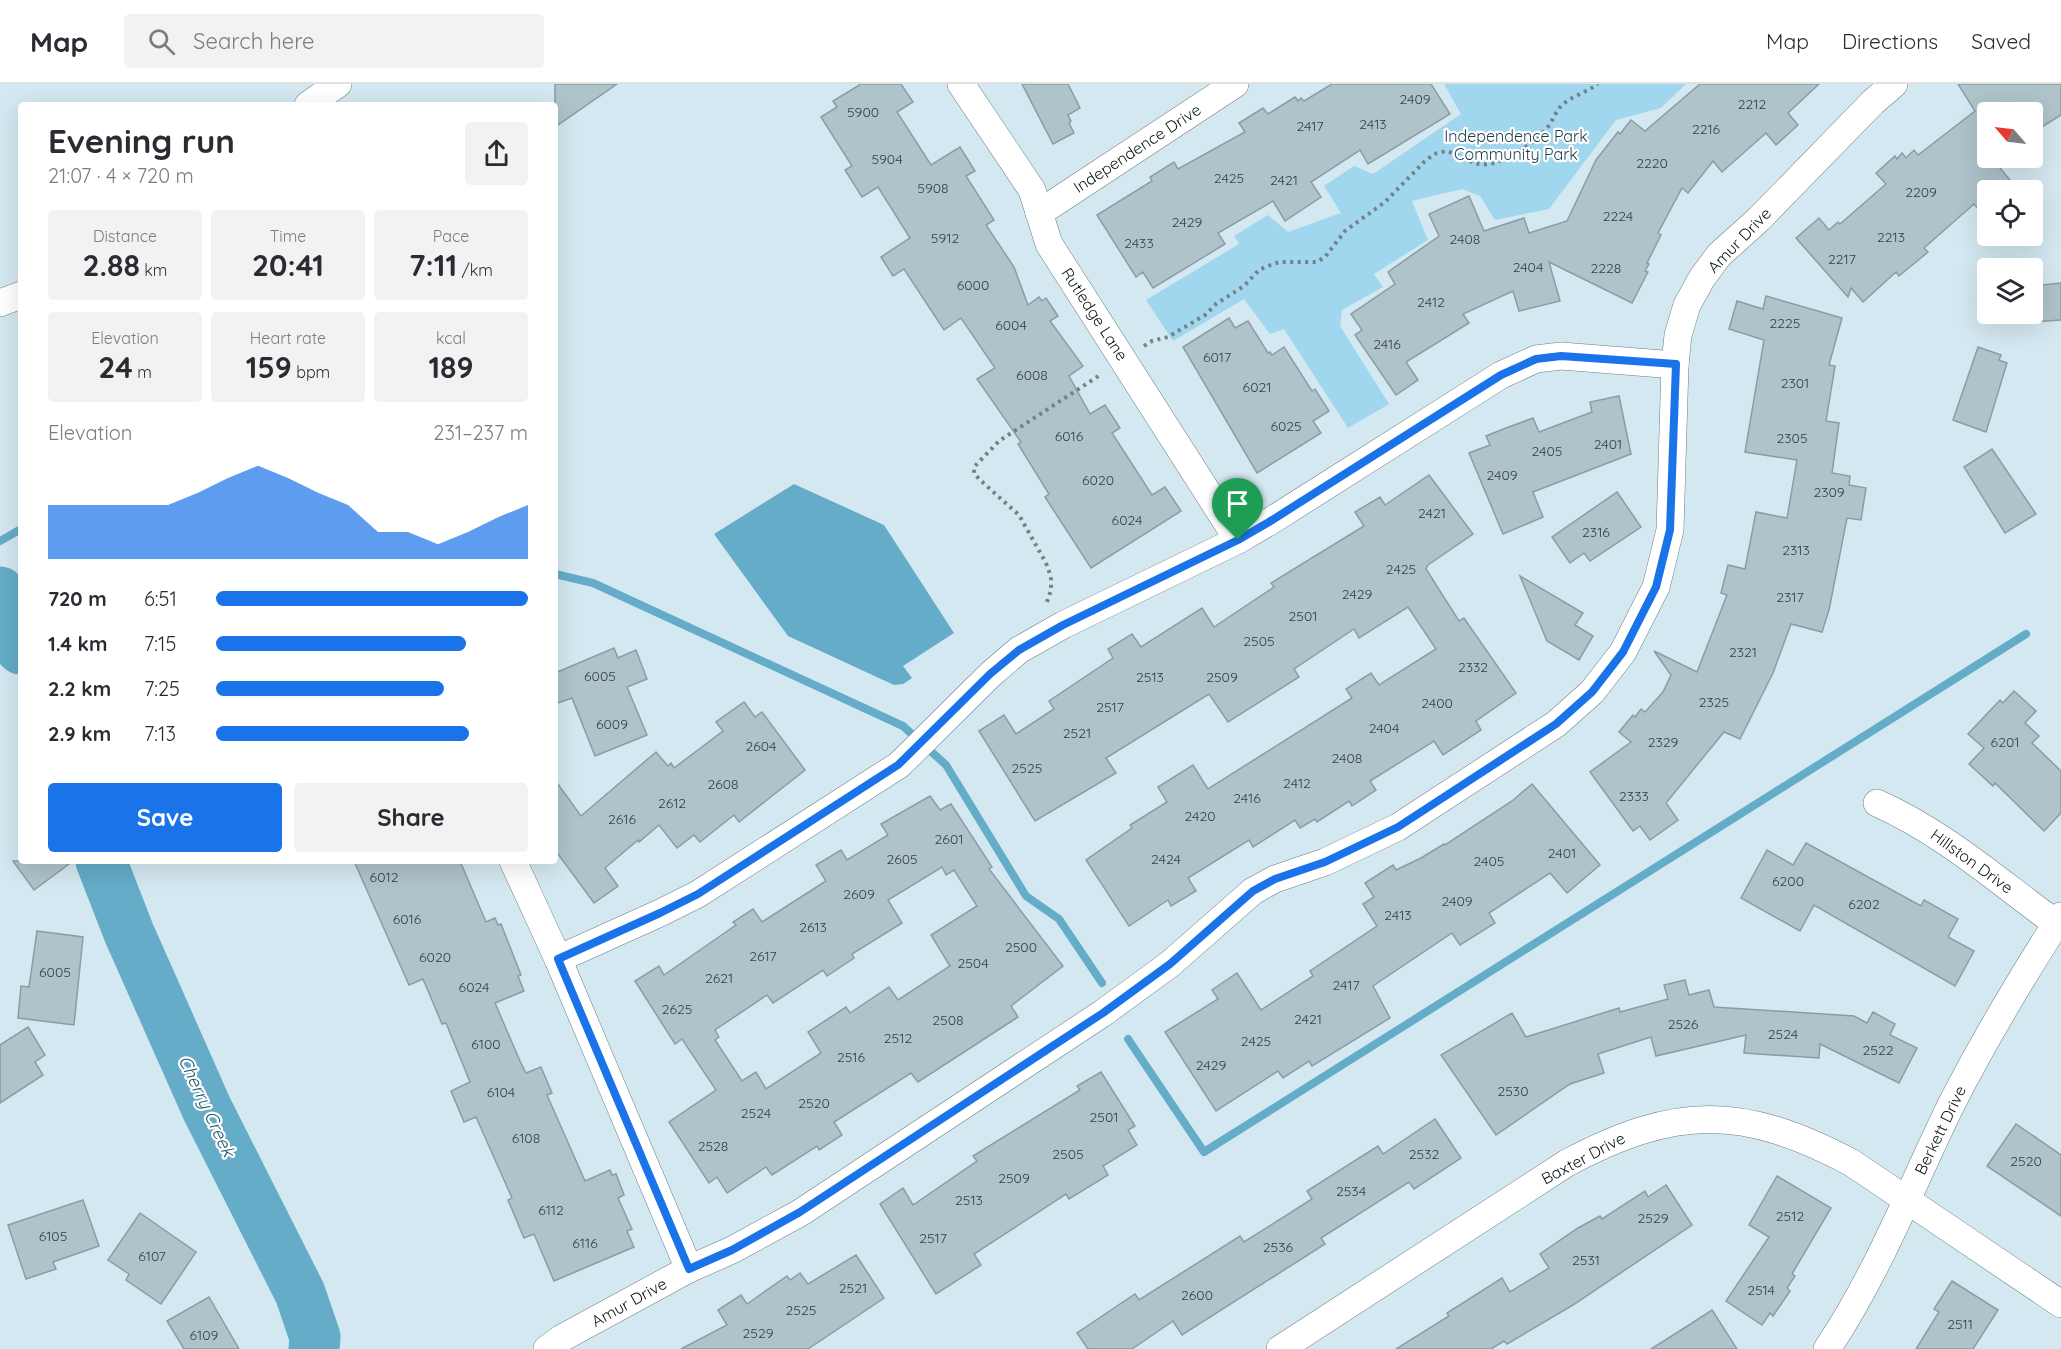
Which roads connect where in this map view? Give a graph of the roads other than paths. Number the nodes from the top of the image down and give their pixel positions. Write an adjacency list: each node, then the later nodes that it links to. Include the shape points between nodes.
1 (338, 84): 5 (street)
2 (961, 84): 6 (street, Rutledge Lane, via 1032,190)
3 (1235, 84): 6 (street, Independence Drive)
4 (1894, 84): 9 (street, Amur Drive, via 1719,255 1687,306 1678,335)
5 (312, 102)
6 (1039, 213): 10 (street, Rutledge Lane, via 1049,244)
7 (18, 296): 8 (street)
8 (0, 303)
9 (1676, 364): 10 (street, via 1561,356 1536,359 1501,375); 16 (street, Amur Drive, via 1670,530 1656,587 1623,652 1592,692 1556,724 1398,827 1253,891 1170,964 1103,1013 800,1212)
10 (1238, 540): 14 (street, via 1019,650 898,765 698,894)
11 (1877, 803): 13 (street, Hillston Drive, via 1945,839)
12 (514, 864): 14 (street)
13 (2059, 922): 15 (street, Berkett Drive, via 1992,1029)
14 (558, 959): 16 (street)
15 (1906, 1199): 17 (street, Baxter Drive); 19 (street, Baxter Drive, via 1816,1144 1767,1127 1724,1119 1681,1120 1642,1129 1567,1163); 20 (street, Berkett Drive, via 1863,1291)
16 (689, 1269): 18 (street, Amur Drive)
17 (2061, 1304)
18 (547, 1349)
19 (1280, 1349)
20 (1827, 1349)

